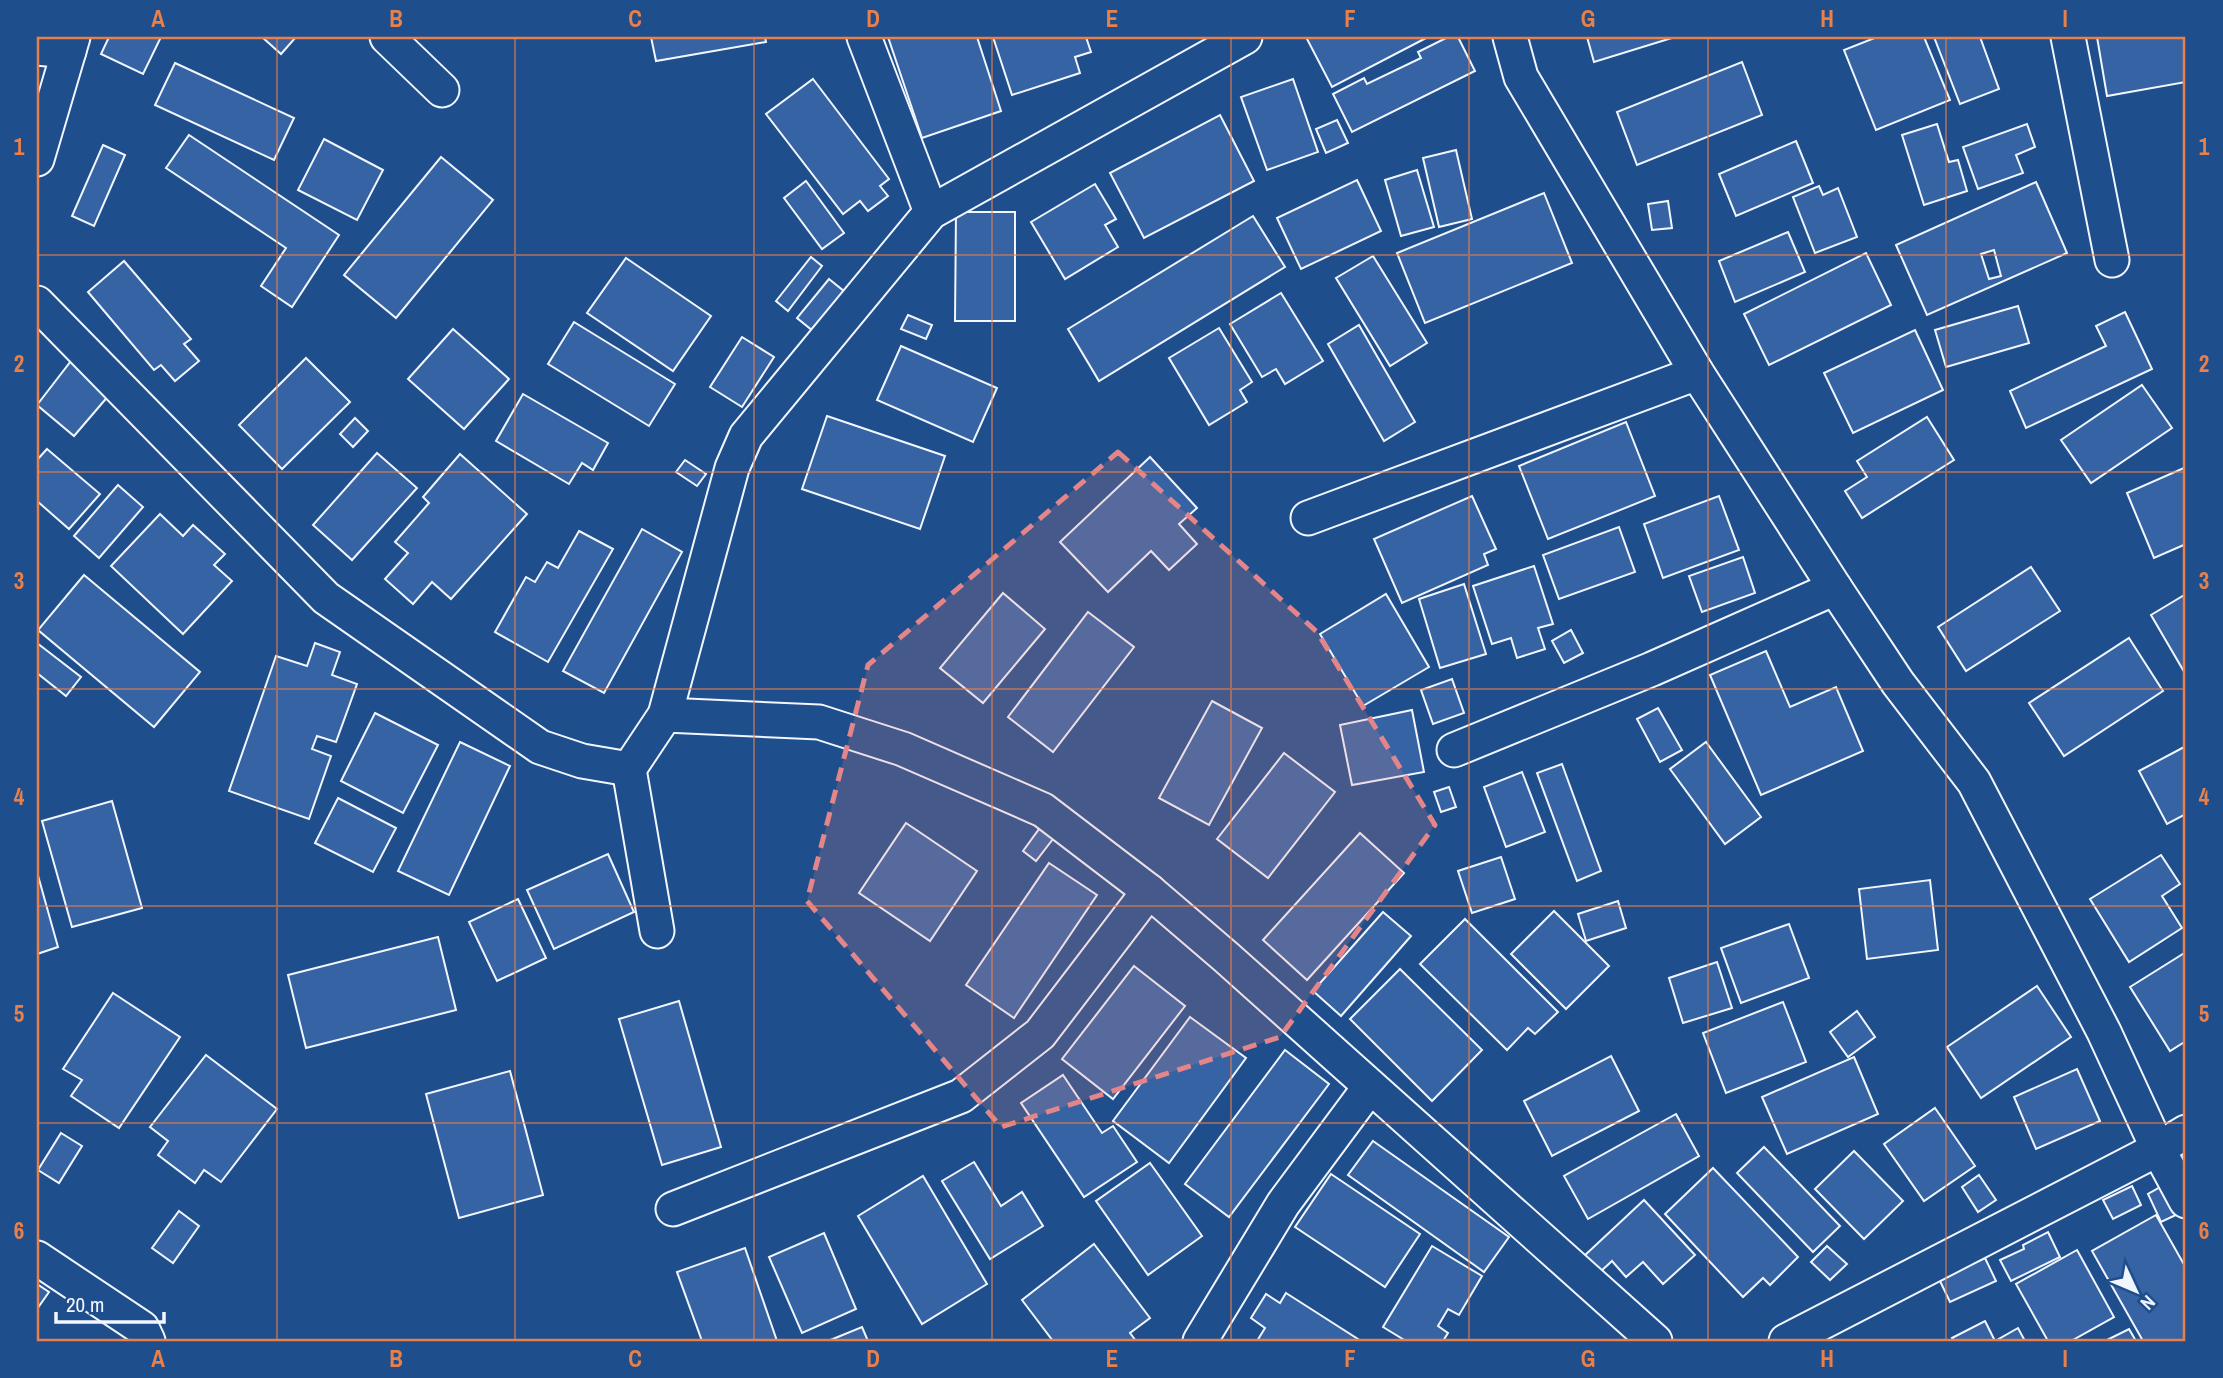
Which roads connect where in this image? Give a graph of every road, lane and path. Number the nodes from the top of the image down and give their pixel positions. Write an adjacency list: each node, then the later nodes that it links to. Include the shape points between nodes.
1 (387, 37): 7 (street)
2 (864, 37): 9 (street)
3 (1245, 37): 9 (street)
4 (1510, 37): 12 (street, via 1521,77)
5 (2068, 37): 10 (street)
6 (59, 45): 8 (street)
7 (442, 90)
8 (37, 159)
9 (931, 212): 15 (street, via 746,436 732,468)
10 (2112, 260)
11 (37, 303): 17 (street, via 326,598 540,747 582,761)
12 (1697, 373): 13 (street); 14 (street)
13 (1308, 519)
14 (1835, 588): 16 (street); 22 (street, via 1898,683 1973,782 2104,1032)
15 (666, 715): 17 (street); 18 (street, via 819,722 903,749 1042,810)
16 (1454, 750)
17 (629, 769): 19 (street)
18 (1149, 891): 20 (street); 24 (street, via 1040,1034 961,1096)
19 (657, 931)
20 (1369, 1088): 27 (street, via 1283,1204); 28 (street)
21 (2186, 1132): 22 (street)
22 (2158, 1149): 23 (street); 29 (street)
23 (2186, 1201)
24 (673, 1209)
25 (37, 1258): 26 (street, via 142,1328)
26 (148, 1341)
27 (1200, 1341)
28 (1656, 1341)
29 (1786, 1341)

